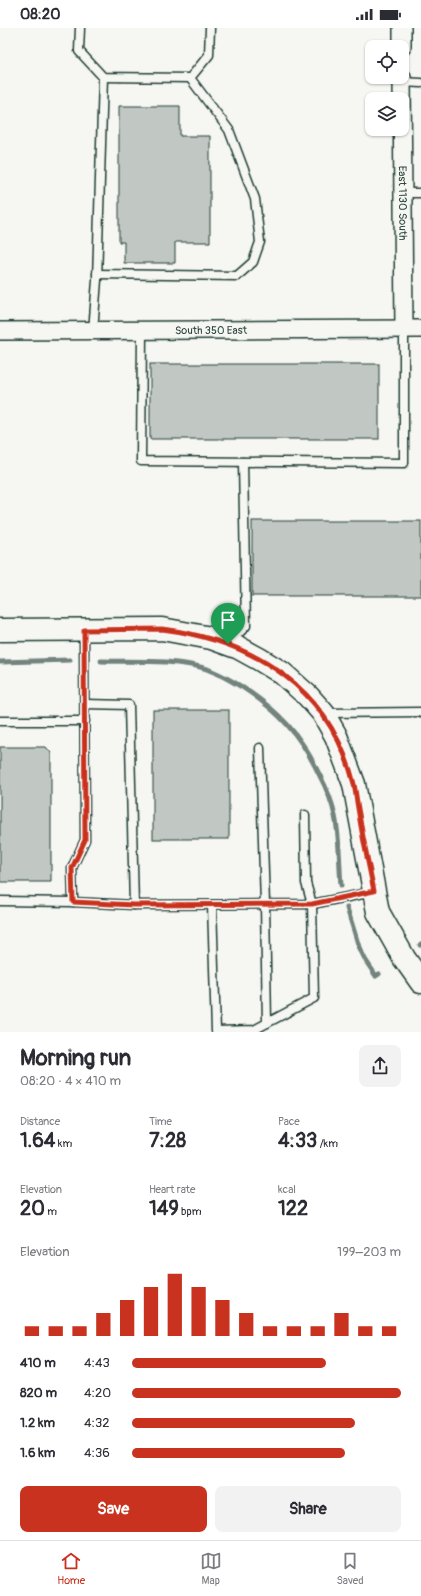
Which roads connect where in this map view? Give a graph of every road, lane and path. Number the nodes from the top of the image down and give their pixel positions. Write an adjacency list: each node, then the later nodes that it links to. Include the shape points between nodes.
1 (80, 28): 5 (lane, via 79,51)
2 (210, 28): 6 (lane, via 209,55)
3 (402, 28): 4 (street)
4 (402, 40)
5 (103, 77): 6 (lane); 12 (lane)
6 (190, 78): 12 (lane, via 229,130 255,198 260,242 253,262 237,276)
7 (409, 81): 8 (lane)
8 (421, 83)
9 (402, 84): 10 (street, East 1130 South)
10 (403, 193): 11 (lane); 13 (street, East 1130 South)
11 (421, 193)
12 (97, 274): 16 (lane)
13 (404, 329): 14 (street, South 350 East); 17 (street, South 350 East); 18 (lane, via 404,463)
14 (421, 329)
15 (0, 331): 16 (street, South 350 East)
16 (93, 331): 17 (street, South 350 East)
17 (142, 331): 18 (lane, via 140,461)
18 (243, 462): 21 (lane, via 246,626)
19 (0, 630): 20 (street)
20 (84, 630): 21 (street, via 162,629); 22 (lane)
21 (228, 644): 24 (street, via 282,673 308,696)
22 (85, 704): 26 (lane); 34 (lane, via 129,705)
23 (421, 712): 24 (lane)
24 (322, 713): 29 (street, via 336,736 354,784)
25 (0, 721): 26 (lane)
26 (85, 721): 31 (lane, via 85,840 72,868)
27 (260, 748): 32 (lane)
28 (305, 815): 33 (lane, via 306,883)
29 (374, 891): 33 (lane); 36 (street, via 378,912)
30 (0, 901): 31 (lane)
31 (73, 902): 34 (lane)
32 (266, 904): 33 (lane); 35 (lane); 37 (lane)
33 (312, 904): 37 (lane, via 314,998)
34 (134, 905): 35 (lane)
35 (212, 905): 37 (lane, via 216,1031 254,1030)
36 (421, 982)
37 (267, 1023)

